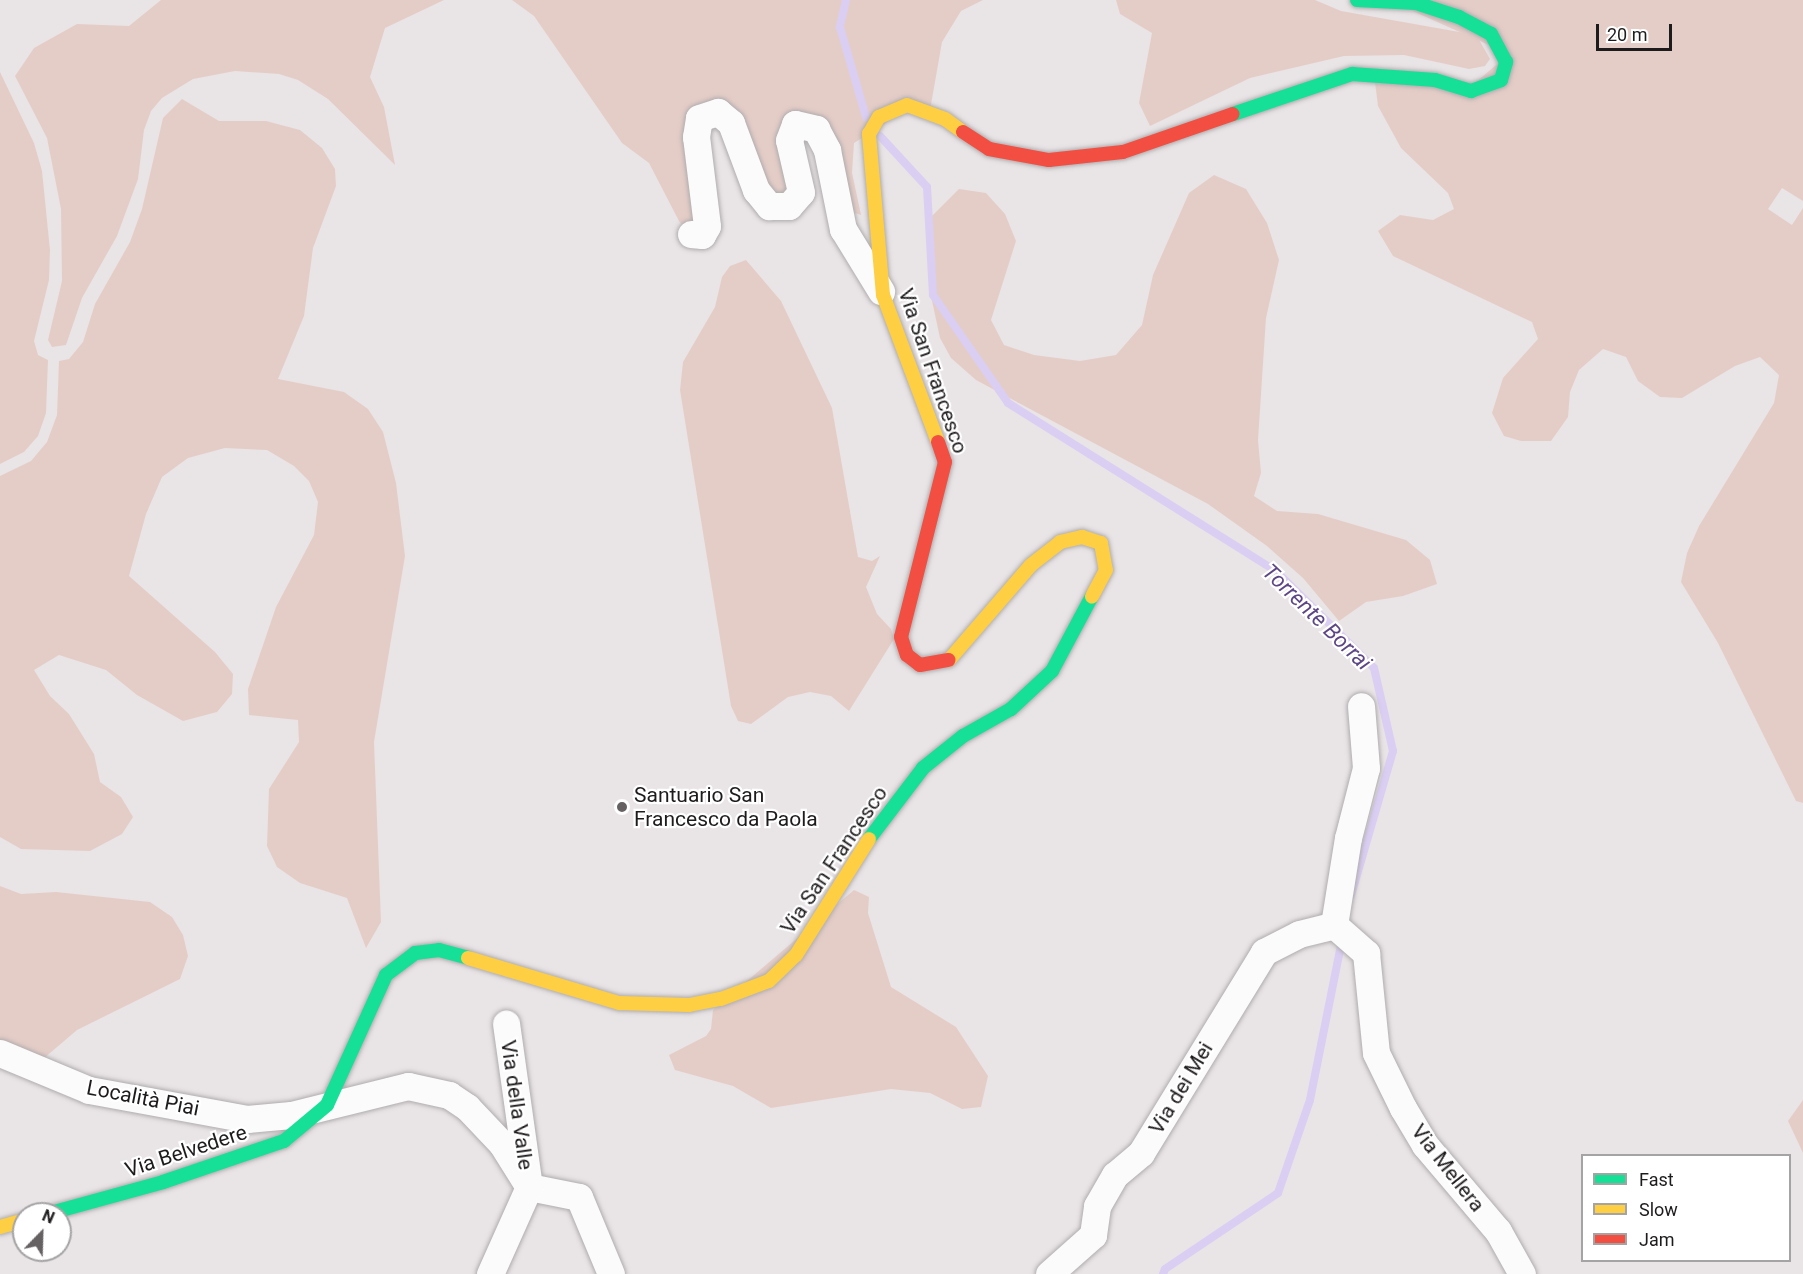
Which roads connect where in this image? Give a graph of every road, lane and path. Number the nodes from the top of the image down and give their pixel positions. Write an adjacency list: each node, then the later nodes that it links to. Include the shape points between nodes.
1 (1357, 0): 3 (street, Via San Francesco, via 1416,3 1459,17 1491,34 1506,62 1501,80 1471,91 1435,80 1352,74 1123,152 1049,160 989,149 945,119 907,105 879,117 869,134)
2 (691, 234): 3 (street, via 702,235 708,226 696,137 699,118 718,112 731,123 756,190 769,206 789,206 801,192 789,140 795,124 816,129 827,150 843,228)
3 (883, 295): 8 (street, Via San Francesco, via 945,462 904,614 902,637 907,655 920,665 950,660 1031,565 1059,542 1082,537 1101,543 1106,570 1052,671 1011,709 963,736 923,768 880,822 796,955 769,981 721,999 689,1005 619,1003 438,951 415,953 386,975)
4 (1361, 706): 5 (street, via 1366,768 1348,838)
5 (1340, 930): 13 (street, Via dei Mei, via 1299,934 1264,952 1141,1153 1115,1175 1097,1206 1093,1235); 14 (street, Via Mellera, via 1366,953 1376,1053 1402,1108 1425,1145 1498,1232)
6 (506, 1023): 9 (street, Via della Valle)
7 (0, 1053): 8 (street, Località Piai, via 89,1090 247,1119 291,1115)
8 (327, 1105): 9 (street, Via della Valle, via 408,1086 449,1095 467,1107 502,1144); 10 (street, Via Belvedere, via 284,1141 163,1182)
9 (529, 1187): 11 (street, Via della Valle); 12 (street, via 579,1197)
10 (72, 1207)
11 (490, 1274)
12 (611, 1274)
13 (1049, 1274)
14 (1522, 1274)

